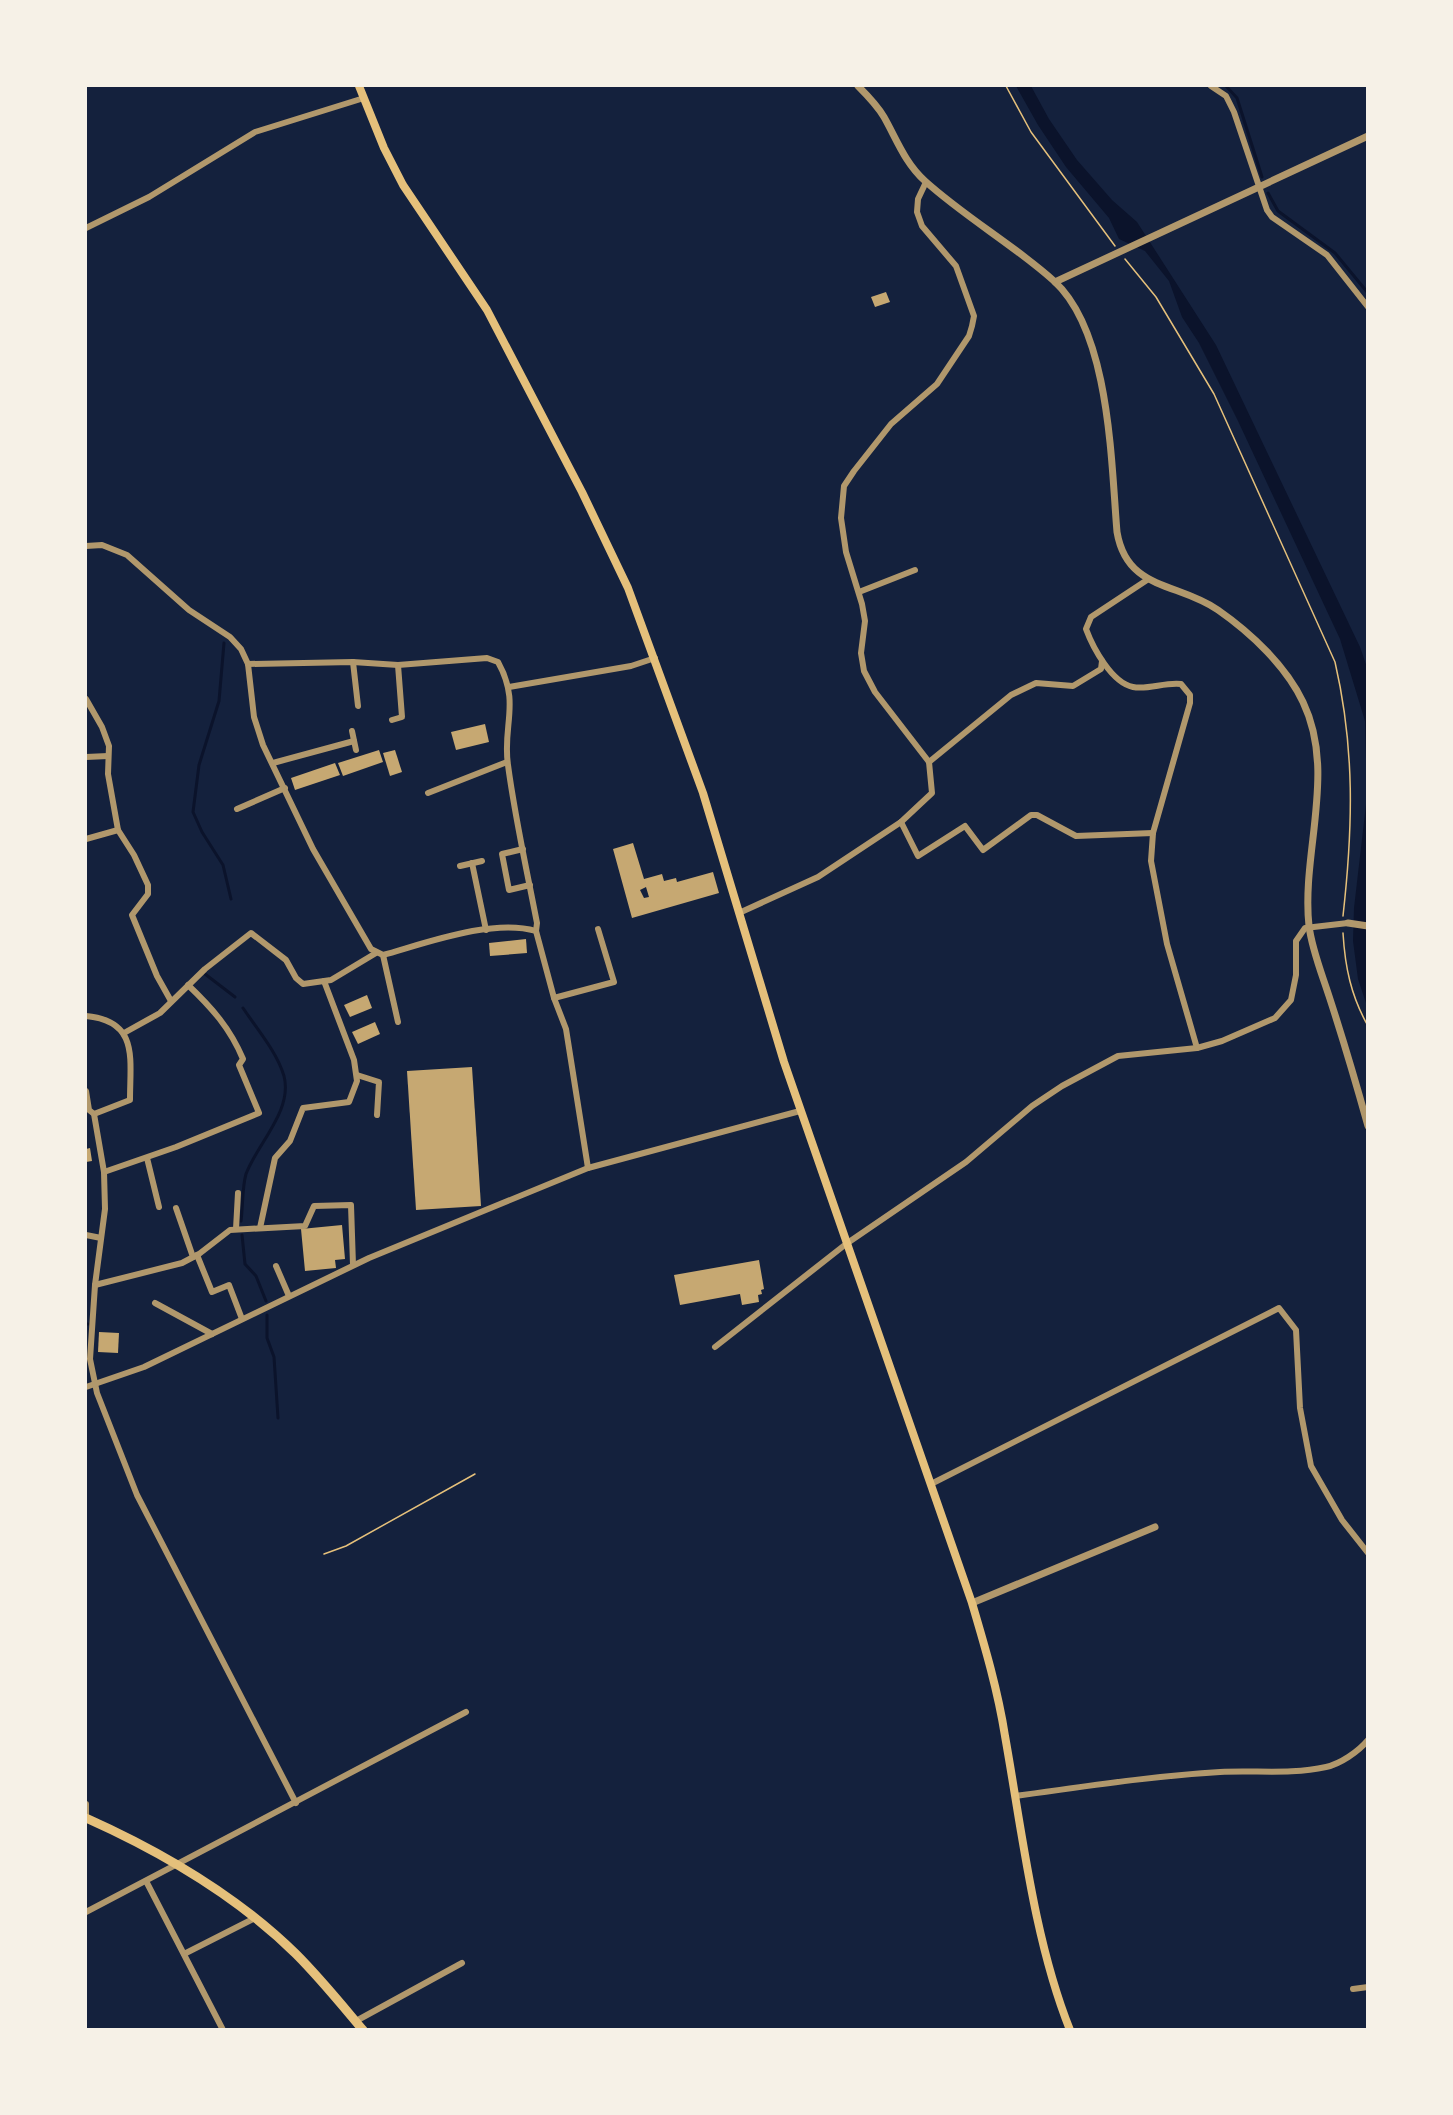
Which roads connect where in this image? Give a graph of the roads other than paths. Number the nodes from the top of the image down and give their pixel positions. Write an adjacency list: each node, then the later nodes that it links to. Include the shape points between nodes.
1 (360, 86): 4 (main road)
2 (858, 86): 6 (street, via 877,106 904,157)
3 (1211, 86): 7 (street, via 1226,96 1234,112)
4 (364, 98): 8 (street, via 255,132 149,197); 15 (main road, via 403,185 487,310 518,367 628,588)
5 (1368, 136): 7 (street)
6 (926, 182): 9 (street); 14 (street, via 918,199 922,226 956,266 974,316 972,326 937,384 891,424 844,486 841,518 846,552)
7 (1258, 189): 9 (street); 10 (street, via 1272,217 1327,255)
8 (86, 228)
9 (1055, 282): 13 (street, via 1086,332 1102,383 1120,547 1130,565)
10 (1368, 307)
11 (86, 546): 18 (street, via 102,545 127,555 189,610 230,637)
12 (915, 570): 14 (street)
13 (1147, 580): 17 (street, via 1087,623); 46 (street, via 1194,596 1218,610 1281,668 1304,703 1316,754 1318,790)
14 (859, 592): 30 (street, via 865,621 861,653 864,671 875,692)
15 (655, 658): 20 (street, via 632,666); 44 (main road, via 703,793)
16 (353, 662): 18 (street); 19 (street); 22 (street)
17 (1102, 662): 30 (street, via 1101,669 1073,686 1036,683 1011,695); 37 (street, via 1125,684 1134,687 1174,683 1186,687 1190,695)
18 (248, 664): 31 (street, via 254,717)
19 (398, 665): 20 (street, via 487,658 498,662); 23 (street, via 402,717)
20 (509, 687): 29 (street, via 512,709)
21 (86, 699): 27 (street, via 102,727 109,746)
22 (358, 706)
23 (392, 720)
24 (352, 732): 25 (street)
25 (354, 741): 26 (street); 31 (street)
26 (356, 750)
27 (108, 756): 28 (street); 36 (street)
28 (86, 757)
29 (507, 762): 33 (street); 39 (street)
30 (929, 762): 35 (street, via 932,793)
31 (273, 763): 32 (street)
32 (285, 788): 34 (street); 51 (street, via 348,913)
33 (428, 793)
34 (237, 809)
35 (901, 822): 37 (street, via 918,856 965,826 983,850 1037,814 1076,836); 44 (street, via 818,877)
36 (118, 830): 38 (street); 55 (street, via 148,885 147,894 132,915)
37 (1154, 833): 59 (street, via 1154,889)
38 (86, 839)
39 (523, 849): 43 (street); 43 (street, via 502,854 509,890)
40 (482, 861): 41 (street)
41 (472, 863): 42 (street); 49 (street)
42 (460, 866)
43 (530, 885): 50 (street)
44 (739, 913): 63 (main road)
45 (1348, 923): 46 (street); 47 (street)
46 (1309, 926): 59 (street, via 1296,941 1296,975 1291,1000 1284,1011 1260,1027); 65 (street)
47 (1368, 926)
48 (598, 929): 54 (street, via 614,982)
49 (486, 930): 50 (street, via 524,927); 51 (street)
50 (536, 931): 54 (street)
51 (380, 954): 52 (street); 57 (street)
52 (324, 981): 53 (street, via 303,984 286,960 251,933); 60 (street)
53 (188, 985): 55 (street); 66 (street, via 222,1019 243,1059 239,1065 259,1113)
54 (554, 998): 67 (street, via 567,1029)
55 (171, 1001): 58 (street, via 160,1013)
56 (86, 1017): 58 (street, via 108,1020)
57 (398, 1022)
58 (124, 1033): 62 (street, via 130,1051 130,1100)
59 (1197, 1048): 76 (street, via 1118,1056 1104,1061 1032,1106 966,1162)
60 (357, 1075): 64 (street, via 380,1082); 72 (street, via 348,1102 303,1108 290,1141 275,1158)
61 (86, 1091): 62 (street)
62 (90, 1112): 68 (street)
63 (800, 1112): 67 (street); 76 (main road)
64 (377, 1114)
65 (1368, 1126)
66 (147, 1158): 68 (street); 70 (street)
67 (588, 1168): 78 (street)
68 (104, 1172): 75 (street)
69 (238, 1193): 73 (street)
70 (159, 1207)
71 (176, 1208): 77 (street)
72 (260, 1228): 73 (street); 78 (street, via 305,1226 314,1206 351,1205)
73 (236, 1230): 77 (street, via 223,1234)
74 (86, 1235): 75 (street)
75 (101, 1238): 80 (street)
76 (846, 1244): 85 (street); 88 (main road)
77 (195, 1256): 80 (street, via 182,1263); 83 (street, via 212,1292 229,1285)
78 (353, 1265): 81 (street)
79 (276, 1266): 81 (street)
80 (95, 1285): 86 (street, via 90,1359)
81 (290, 1296): 83 (street)
82 (155, 1303): 84 (street)
83 (242, 1319): 84 (street)
84 (212, 1334): 86 (street, via 144,1367)
85 (715, 1347)
86 (94, 1385): 87 (street); 95 (street, via 136,1495)
87 (86, 1387)
88 (931, 1484): 90 (street, via 1279,1308 1296,1330 1300,1408 1311,1466 1342,1520); 91 (main road)
89 (1155, 1527): 91 (street)
90 (1368, 1553)
91 (972, 1603): 94 (main road, via 991,1668)
92 (466, 1712): 95 (street)
93 (1368, 1740): 94 (street, via 1328,1767 1163,1777)
94 (1015, 1796): 108 (main road, via 1037,1912)
95 (296, 1803): 97 (street)
96 (86, 1812): 97 (main road)
97 (179, 1864): 98 (street); 100 (main road)
98 (146, 1881): 99 (street); 101 (street)
99 (86, 1912)
100 (253, 1919): 101 (street); 105 (main road, via 295,1953)
101 (184, 1954): 106 (street)
102 (462, 1963): 105 (street)
103 (1368, 1987): 104 (street)
104 (1353, 1989)
105 (356, 2021): 107 (main road)
106 (223, 2030)
107 (363, 2030)
108 (1070, 2030)

